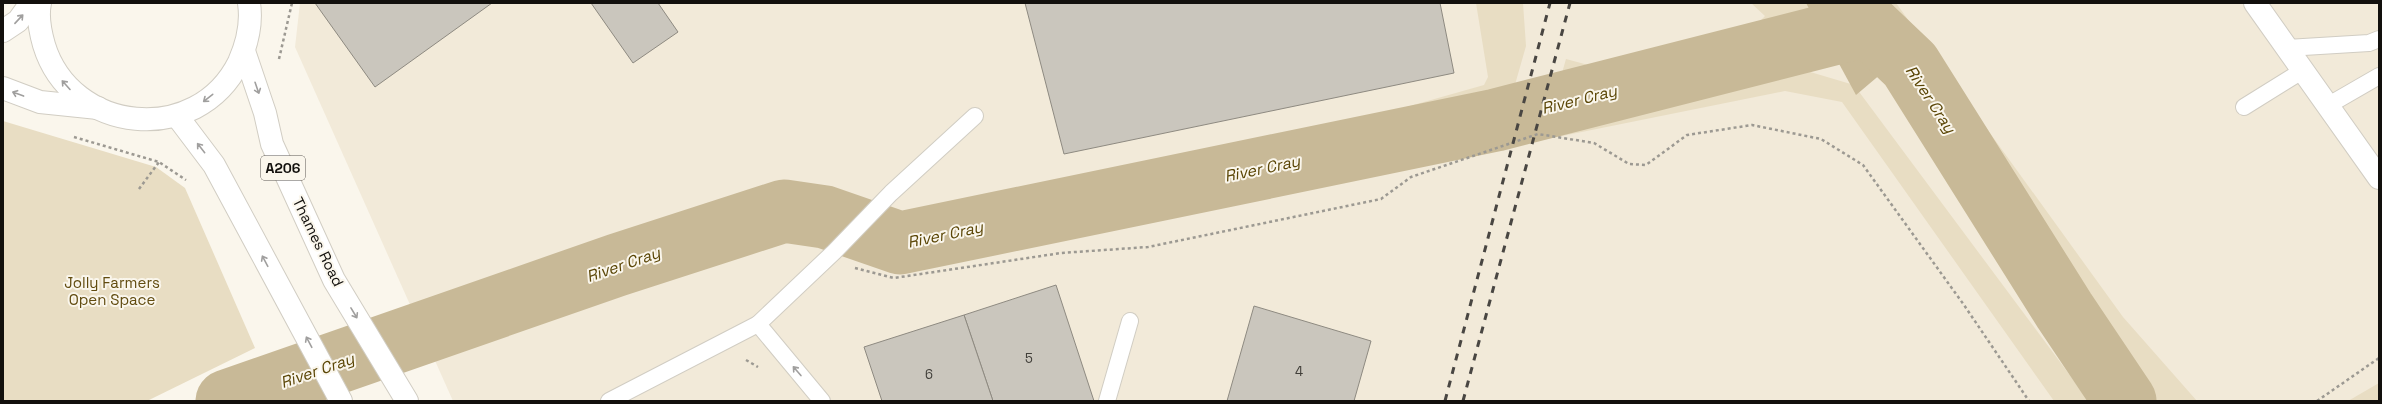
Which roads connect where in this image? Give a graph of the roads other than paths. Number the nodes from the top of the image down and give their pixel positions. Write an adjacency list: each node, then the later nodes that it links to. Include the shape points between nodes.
1 (31, 3): 5 (main road, one-way to 1, via 18,21)
2 (40, 3): 14 (main road, one-way to 2, via 73,93 59,78 48,58 39,29)
3 (249, 3): 8 (main road, via 249,31)
4 (2255, 3): 7 (main road)
5 (3, 31)
6 (2379, 39): 7 (lane, via 2369,43)
7 (2287, 48): 9 (main road)
8 (244, 51): 15 (main road, one-way to 15, via 224,85 207,100); 21 (main road, Thames Road / A206, one-way to 21, via 265,113 272,144 334,280)
9 (2302, 71): 12 (main road); 13 (lane)
10 (2379, 76): 12 (lane)
11 (3, 88): 14 (main road, one-way to 11, via 40,102)
12 (2327, 106): 17 (main road)
13 (2244, 107)
14 (98, 108): 15 (main road, via 120,117 143,120)
15 (177, 116): 20 (main road, one-way to 15, via 214,165)
16 (975, 116): 19 (lane)
17 (2379, 178)
18 (1130, 321): 24 (lane)
19 (758, 324): 22 (lane); 23 (lane, one-way to 19)
20 (341, 401)
21 (406, 401)
22 (609, 401)
23 (822, 401)
24 (1106, 401)

